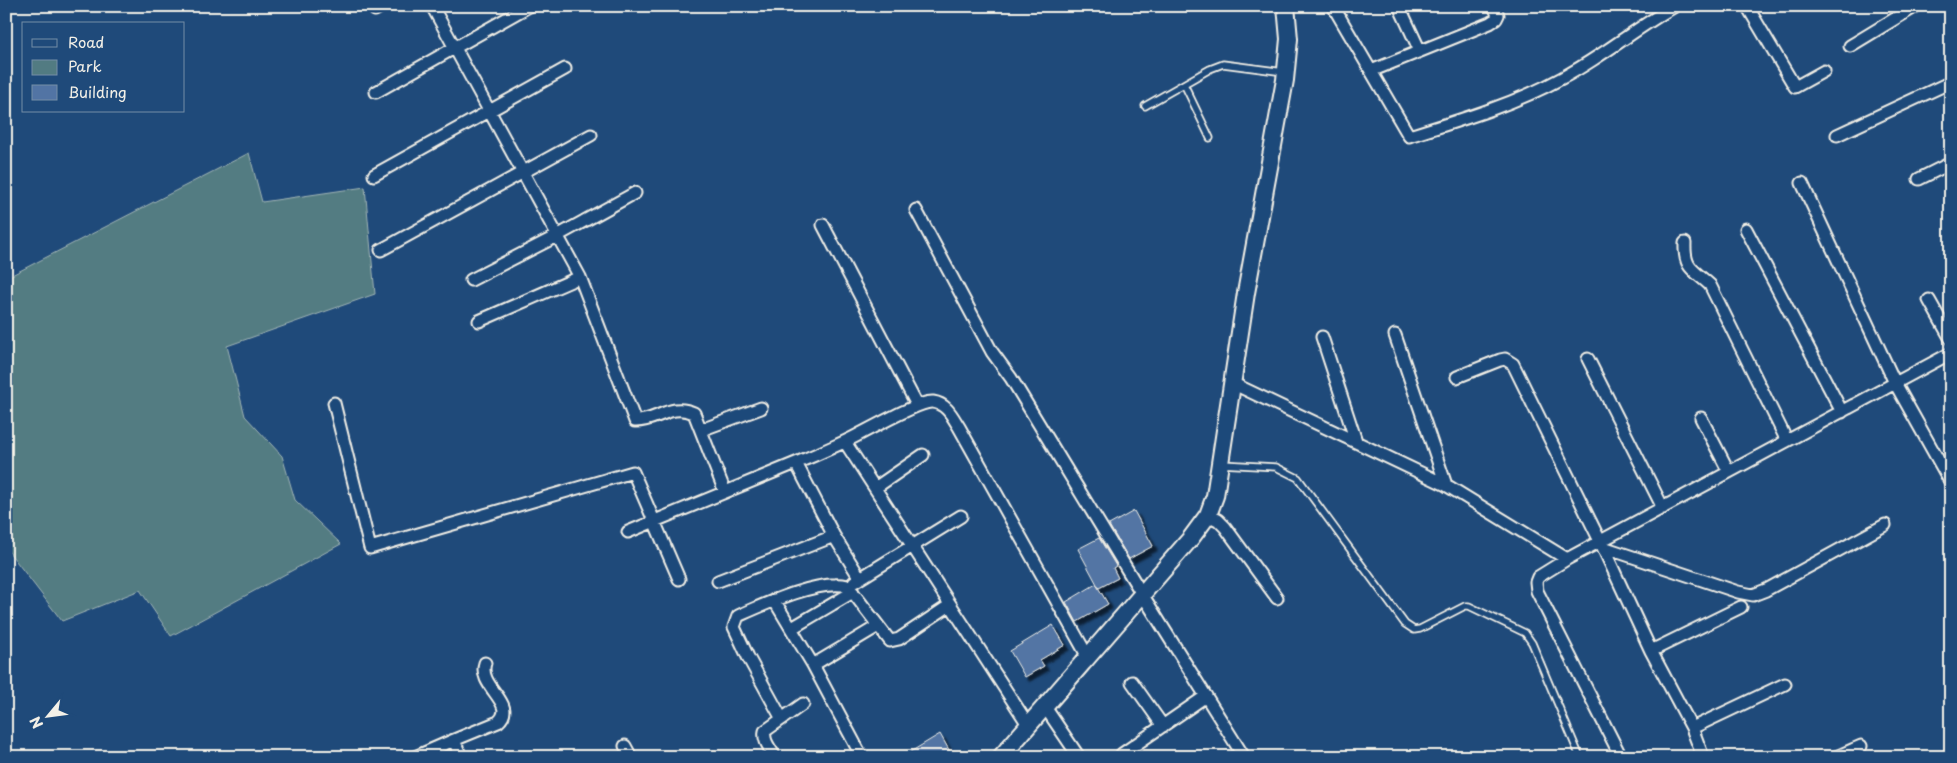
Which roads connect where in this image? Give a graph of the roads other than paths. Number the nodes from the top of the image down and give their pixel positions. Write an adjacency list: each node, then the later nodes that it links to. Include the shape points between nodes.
1 (432, 6): 11 (street)
2 (529, 6): 11 (street)
3 (1286, 6): 16 (main road, via 1289,39)
4 (1333, 6): 14 (street)
5 (1494, 6): 12 (street, via 1498,15 1496,20)
6 (1675, 6): 14 (street, via 1590,63 1554,82 1517,99 1409,136)
7 (1747, 6): 15 (street, via 1795,87)
8 (1916, 6): 10 (street)
9 (1400, 8): 12 (street)
10 (1850, 46)
11 (455, 47): 19 (street); 21 (street)
12 (1420, 51): 14 (street)
13 (565, 69): 21 (street)
14 (1371, 71)
15 (1824, 71)
16 (1286, 72): 18 (lane, via 1223,64); 47 (main road)
17 (1951, 82): 23 (street)
18 (1184, 84): 20 (lane); 24 (lane)
19 (376, 92)
20 (1145, 106)
21 (490, 112): 26 (street); 27 (street)
22 (591, 135): 26 (street)
23 (1837, 135)
24 (1210, 138)
25 (1951, 163): 28 (street)
26 (524, 173): 34 (street); 36 (street)
27 (374, 175)
28 (1920, 179)
29 (1802, 183): 48 (street)
30 (635, 192): 34 (street)
31 (916, 210): 80 (street, via 992,352)
32 (823, 225): 50 (street)
33 (1746, 229): 52 (street)
34 (557, 236): 37 (street); 38 (street)
35 (1684, 243): 56 (street, via 1684,257 1689,268 1710,285)
36 (381, 250)
37 (580, 277): 40 (street); 54 (street, via 635,421 684,408 694,413)
38 (471, 280)
39 (1929, 300): 43 (street)
40 (479, 321)
41 (1395, 334): 63 (street)
42 (1322, 337): 55 (street)
43 (1951, 339)
44 (1951, 353): 48 (street)
45 (1588, 359): 66 (street)
46 (1457, 378): 73 (street, via 1500,360 1505,359 1512,364)
47 (1232, 383): 55 (street); 60 (main road)
48 (1895, 383): 52 (street); 62 (street)
49 (334, 403): 69 (street, via 370,548 633,472)
50 (917, 405): 57 (street); 88 (street, via 930,401 948,409)
51 (761, 408): 54 (street)
52 (1842, 412): 56 (street)
53 (1701, 418): 61 (street)
54 (701, 430): 65 (street)
55 (1356, 441): 63 (street)
56 (1787, 441): 61 (street)
57 (845, 442): 59 (street); 64 (street)
58 (924, 455): 64 (street)
59 (796, 463): 65 (street); 72 (street)
60 (1220, 464): 67 (main road); 112 (lane, via 1276,467 1298,478 1410,628 1420,629 1469,606 1524,633 1532,644)
61 (1729, 472): 66 (street)
62 (1951, 483)
63 (1446, 485): 75 (street)
64 (874, 488): 74 (street)
65 (725, 492): 69 (street)
66 (1663, 508): 73 (street)
67 (1208, 515): 80 (main road); 81 (street, via 1222,523)
68 (961, 516): 74 (street)
69 (654, 521): 71 (street); 77 (street)
70 (1885, 525): 73 (street, via 1753,595)
71 (628, 532)
72 (834, 536): 76 (street); 78 (street)
73 (1602, 544): 75 (street); 87 (street)
74 (911, 545): 76 (street); 83 (street)
75 (1567, 559): 113 (street, via 1543,572 1536,586)
76 (860, 578): 79 (street)
77 (679, 579)
78 (718, 581)
79 (850, 589): 82 (street, via 837,584 826,585); 85 (street); 86 (street)
80 (1142, 594): 88 (main road); 93 (street)
81 (1276, 598)
82 (774, 600): 86 (street); 96 (street, via 738,616 734,627)
83 (950, 605): 85 (street, via 899,639 890,641); 97 (street)
84 (1741, 607): 87 (street)
85 (878, 626): 90 (street)
86 (792, 628): 90 (street)
87 (1651, 651): 99 (street)
88 (1088, 657): 95 (main road)
89 (485, 663): 100 (street, via 484,674 503,704 503,717)
90 (813, 665): 108 (street)
91 (1132, 682): 98 (street)
92 (1785, 684): 99 (street)
93 (1206, 696): 98 (street); 111 (street)
94 (803, 704): 96 (street)
95 (1046, 707): 97 (main road); 110 (street)
96 (782, 719): 107 (street, via 765,731 764,736)
97 (1028, 726): 109 (main road)
98 (1163, 726): 103 (street)
99 (1692, 728): 114 (street)
100 (454, 740): 104 (street); 105 (street)
101 (625, 746): 106 (street)
102 (1861, 746): 115 (street)
103 (1122, 754)
104 (415, 757)
105 (461, 757)
106 (631, 757)
107 (776, 757)
108 (862, 757)
109 (1001, 757)
110 (1079, 757)
111 (1244, 757)
112 (1580, 757)
113 (1621, 757)
114 (1703, 757)
115 (1836, 757)

